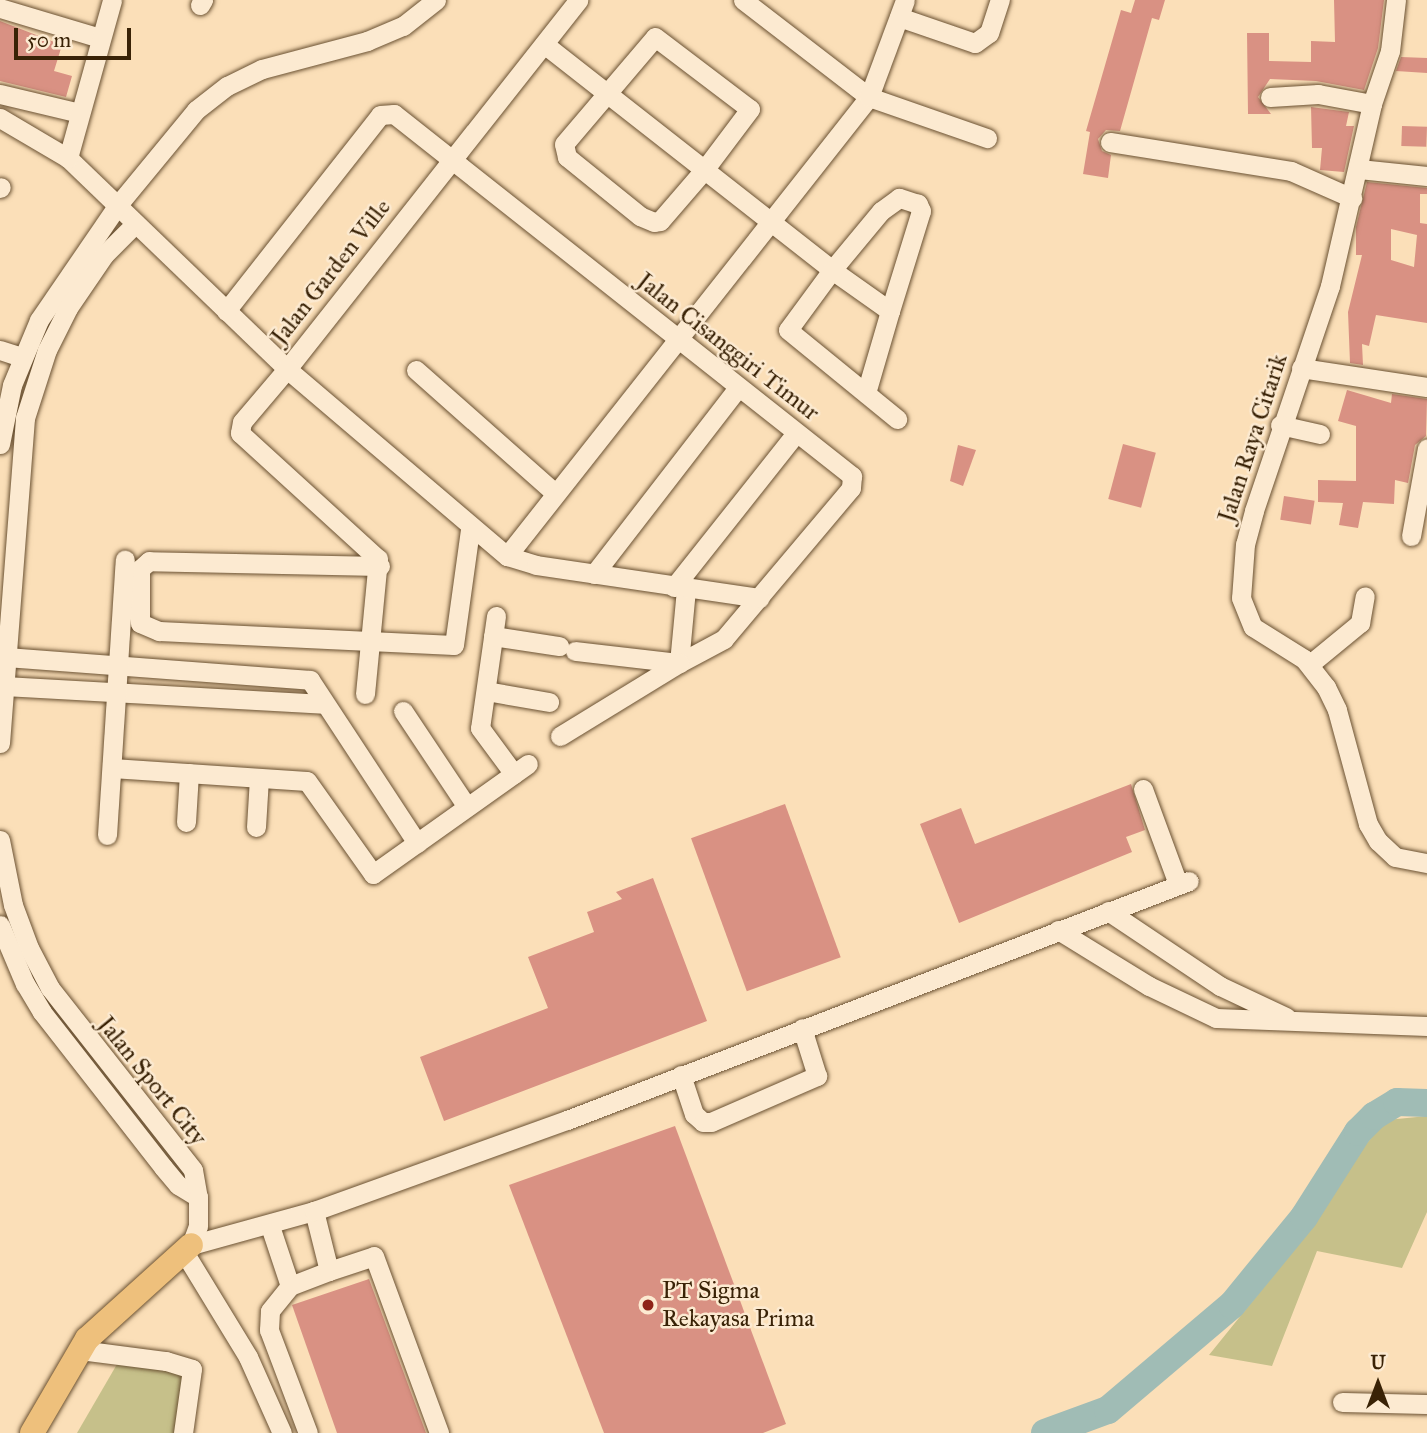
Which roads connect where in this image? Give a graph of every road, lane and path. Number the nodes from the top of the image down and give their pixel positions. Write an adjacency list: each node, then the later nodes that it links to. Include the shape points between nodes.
1 (112, 0): 9 (street)
2 (436, 0): 26 (street, via 402,26 367,41 262,69 227,86 196,110)
3 (578, 0): 10 (street, Jalan Garden Ville)
4 (743, 0): 13 (street)
5 (1000, 0): 8 (street, via 989,33 975,43)
6 (1396, 0): 15 (street, Jalan Raya Citarik, via 1390,51)
7 (13, 7): 9 (street)
8 (902, 9): 13 (street)
9 (100, 38): 16 (street)
10 (544, 44): 11 (street); 21 (street, Jalan Garden Ville)
11 (604, 93): 23 (street); 23 (street, via 564,149 567,157 640,216 660,221); 23 (street, via 655,37 736,97 749,114)
12 (0, 94): 16 (street)
13 (869, 97): 18 (street); 27 (street)
14 (1270, 97): 15 (street, via 1318,94)
15 (1372, 104): 22 (street, Jalan Raya Citarik)
16 (80, 113): 20 (street)
17 (0, 118): 20 (street, Jalan Garden Ville)
18 (987, 138)
19 (1110, 142): 25 (street, via 1292,171)
20 (68, 158): 26 (street, Jalan Garden Ville)
21 (450, 159): 30 (street, Jalan Cisanggiri Timur, via 394,114 380,115); 32 (street, Jalan Cisanggiri Timur); 36 (street, Jalan Garden Ville)
22 (1359, 169): 24 (street); 25 (street, Jalan Raya Citarik)
23 (704, 170): 27 (street)
24 (1427, 176)
25 (1352, 198): 35 (street, Jalan Raya Citarik, via 1330,286)
26 (117, 206): 28 (street, Jalan Garden Ville); 34 (street, via 56,291)
27 (768, 219): 29 (street); 32 (street)
28 (135, 224): 30 (street, Jalan Garden Ville); 61 (street, via 86,279 34,383 20,449)
29 (832, 270): 31 (street); 31 (street, via 881,211 899,198 911,199 921,211); 41 (street, via 788,330)
30 (226, 311): 36 (street, Jalan Garden Ville)
31 (890, 312): 41 (street)
32 (677, 337): 40 (street, Jalan Cisanggiri Timur); 48 (street)
33 (0, 350): 34 (street)
34 (22, 357): 38 (street)
35 (1301, 368): 39 (street); 43 (street, Jalan Raya Citarik)
36 (287, 369): 49 (street); 53 (street, via 242,422 242,437 374,553)
37 (416, 370): 48 (street)
38 (6, 382): 46 (street)
39 (1427, 387)
40 (738, 388): 44 (street, Jalan Cisanggiri Timur); 54 (street)
41 (866, 393): 42 (street)
42 (897, 418)
43 (1280, 425): 45 (street); 63 (street, Jalan Raya Citarik, via 1245,544 1241,598 1253,627)
44 (796, 433): 55 (street); 57 (street, Jalan Cisanggiri Timur, via 854,481)
45 (1320, 434)
46 (0, 444)
47 (1427, 447): 50 (street)
48 (555, 494): 51 (street)
49 (470, 529): 51 (street); 60 (street, via 454,645)
50 (1410, 536)
51 (507, 556): 54 (street)
52 (125, 560): 64 (street)
53 (380, 566): 60 (street); 60 (street, via 149,561 140,569 139,616 146,628)
54 (594, 574): 55 (street)
55 (680, 588): 57 (street); 62 (street)
56 (1365, 596): 63 (street, via 1360,623)
57 (760, 598): 62 (street, via 724,639)
58 (496, 616): 59 (street)
59 (493, 636): 62 (street); 66 (street)
60 (369, 640): 68 (street)
61 (6, 657): 64 (street); 65 (street)
62 (679, 663): 72 (street)
63 (1310, 664): 84 (street, Jalan Raya Citarik, via 1337,710 1373,832 1395,857)
64 (120, 667): 67 (street); 70 (street, via 310,680)
65 (4, 685): 67 (street); 73 (street)
66 (486, 691): 69 (street); 78 (street, via 480,728 521,769)
67 (118, 693): 70 (street); 74 (street)
68 (365, 694)
69 (549, 702)
70 (323, 704): 83 (street)
71 (402, 711): 78 (street)
72 (560, 736)
73 (0, 743)
74 (112, 768): 75 (street); 81 (street)
75 (189, 773): 76 (street); 79 (street)
76 (259, 778): 80 (street); 83 (street, via 307,781 373,874)
77 (1143, 789): 85 (street, via 1184,883)
78 (467, 807): 83 (street)
79 (186, 822)
80 (256, 827)
81 (107, 835)
82 (0, 840): 92 (street, Jalan Sport City, via 13,905 50,988 193,1170)
83 (417, 843)
84 (1427, 863)
85 (1108, 911): 87 (street); 88 (street, via 1220,985)
86 (0, 925): 92 (street, Jalan Sport City, via 24,984 42,1012 178,1185)
87 (1058, 930): 88 (street, via 1149,986 1216,1018); 90 (street)
88 (1294, 1020): 89 (street)
89 (1427, 1026)
90 (802, 1028): 91 (street); 91 (street, via 817,1076 711,1122 694,1114)
91 (681, 1075): 93 (street)
92 (198, 1197): 95 (street, via 198,1226)
93 (314, 1211): 94 (street); 96 (street)
94 (270, 1226): 95 (street); 97 (street)
95 (188, 1248): 98 (main road, via 159,1277 121,1304); 103 (street, via 248,1357)
96 (329, 1271): 97 (street); 105 (street, via 374,1256)
97 (290, 1286): 104 (street, via 270,1311 269,1330)
98 (80, 1350): 101 (main road); 102 (street, via 166,1361 192,1369)
99 (1342, 1402): 100 (street)
100 (1427, 1404)
101 (32, 1433)
102 (183, 1433)
103 (282, 1433)
104 (308, 1433)
105 (439, 1433)

